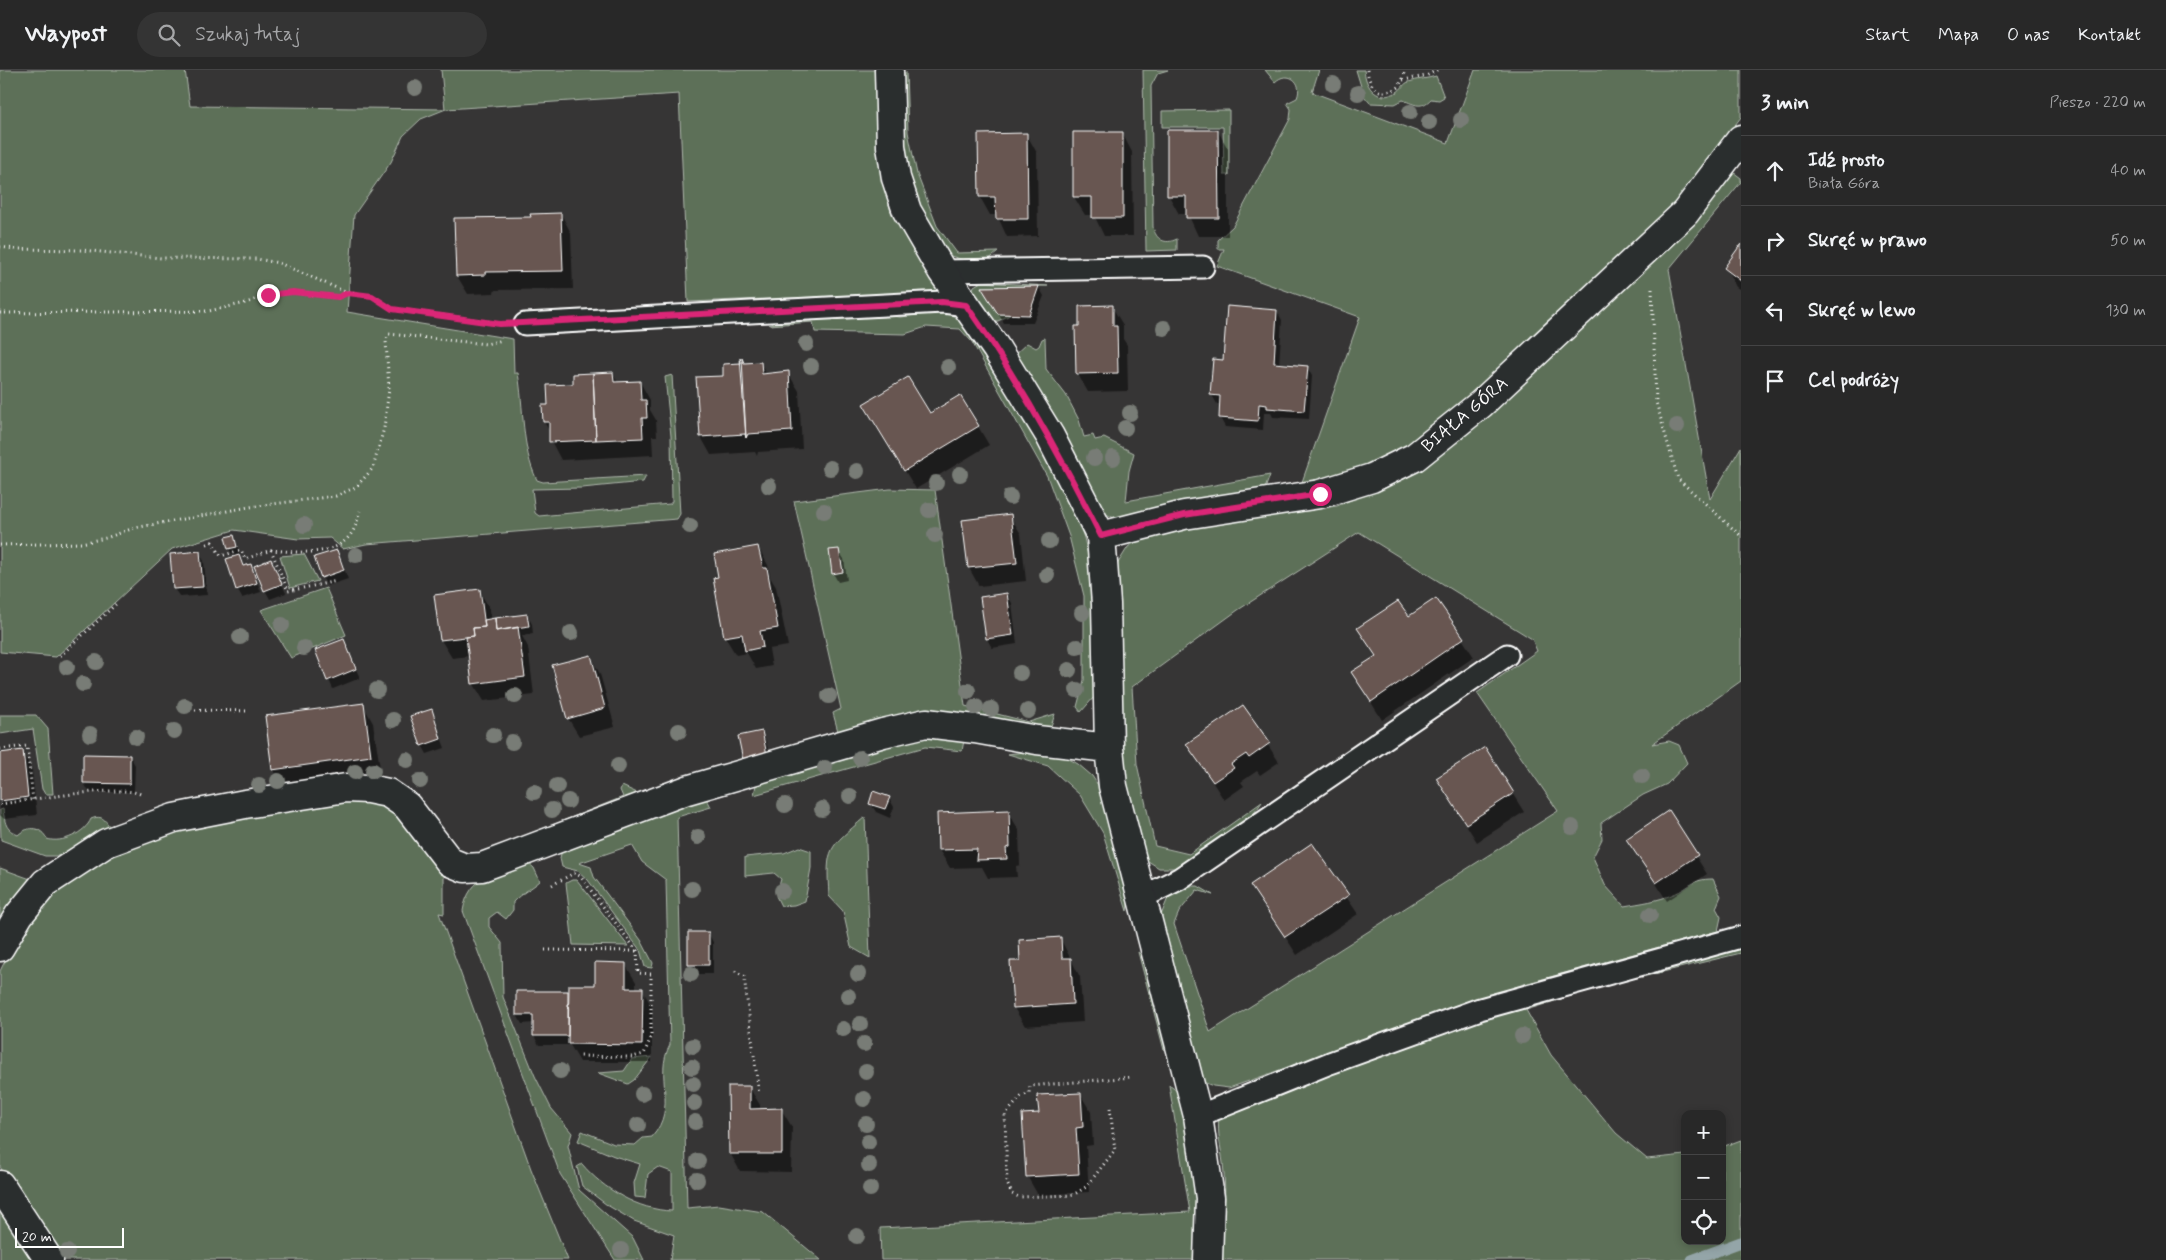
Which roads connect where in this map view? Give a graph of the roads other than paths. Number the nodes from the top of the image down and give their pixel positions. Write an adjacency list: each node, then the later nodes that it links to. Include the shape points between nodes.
1 (889, 70): 4 (street, via 891,146 896,178 907,211)
2 (1741, 139): 7 (street, BIAŁA GÓRA, via 1685,213 1481,404 1415,457 1372,478 1320,494 1184,515)
3 (1203, 267): 4 (lane)
4 (942, 271): 5 (street)
5 (966, 305): 6 (lane, via 942,302); 7 (street, via 1050,436)
6 (525, 324)
7 (1101, 536): 9 (street)
8 (1507, 655): 10 (lane, via 1179,879)
9 (1109, 748): 10 (street, via 1113,786); 12 (street, via 926,724 883,733 687,790 482,867 465,868 450,862 408,806 388,794 346,788 245,804 174,818 106,843 45,883 19,915)
10 (1143, 897): 13 (street)
11 (1741, 937): 13 (lane, via 1480,1010 1330,1063)
12 (0, 947)
13 (1198, 1116): 16 (street, via 1210,1198)
14 (0, 1185): 15 (street)
15 (50, 1260)
16 (1208, 1260)

